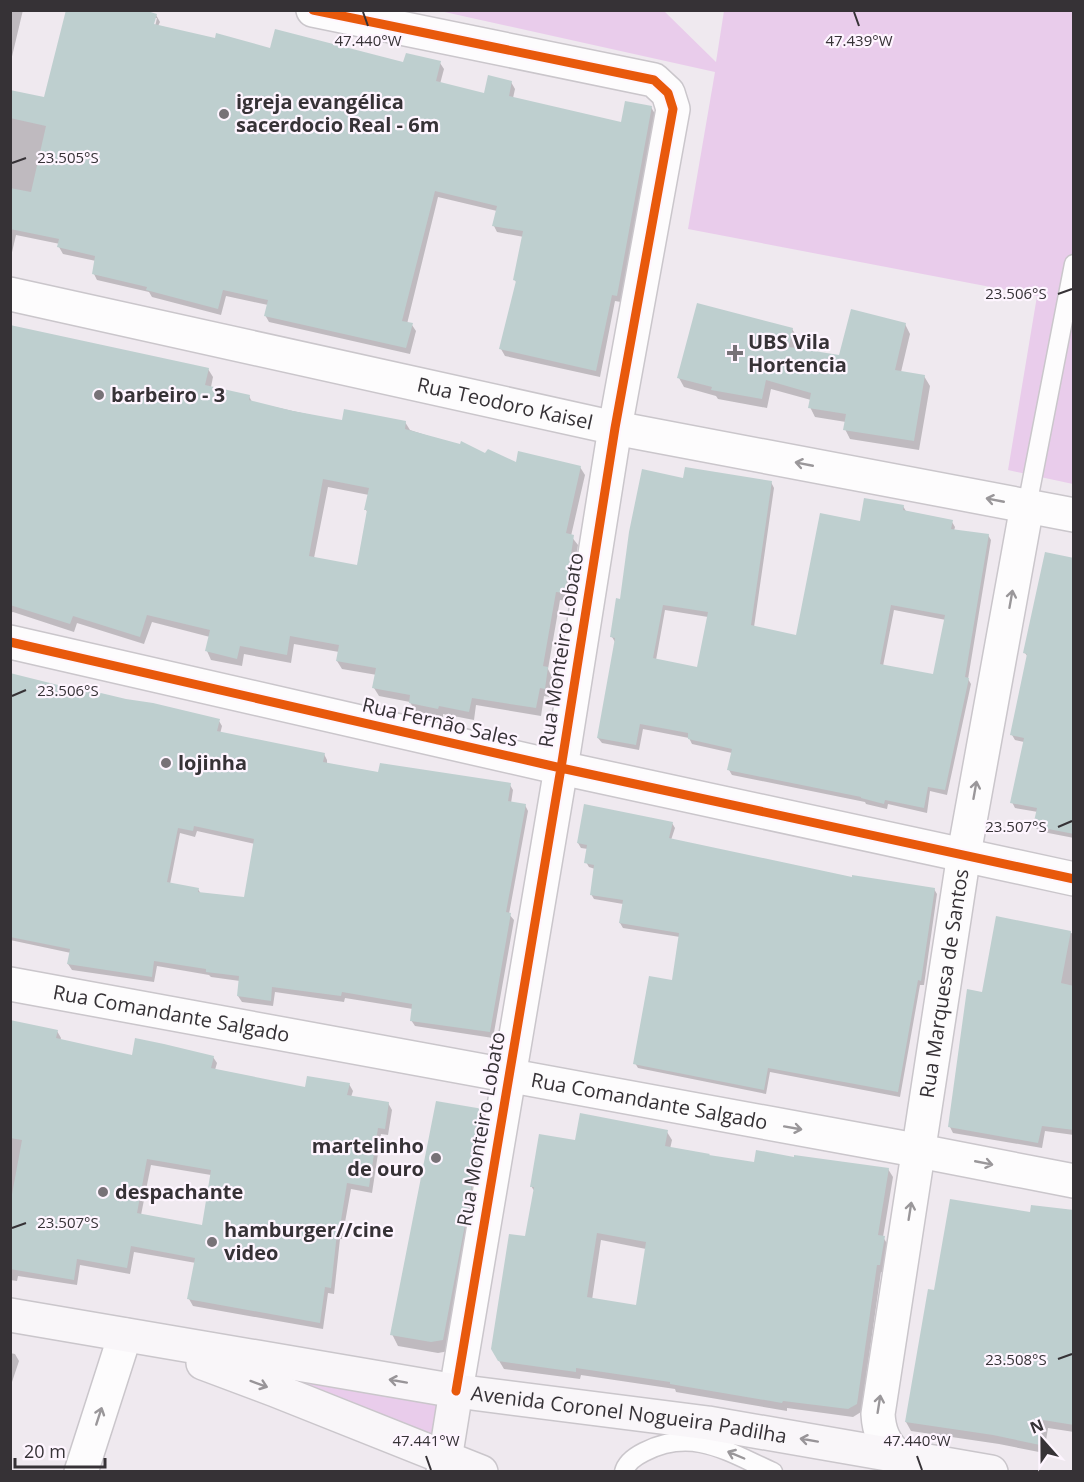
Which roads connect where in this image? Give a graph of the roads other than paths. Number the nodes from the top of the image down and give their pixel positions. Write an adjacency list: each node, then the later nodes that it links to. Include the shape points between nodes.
1 (313, 10): 4 (street, Rua Monteiro Lobato, via 654,81 668,93 673,109)
2 (1074, 264): 5 (lane)
3 (10, 294): 4 (street, Rua Teodoro Kaisel)
4 (615, 428): 5 (street, Rua Teodoro Kaisel, one-way to 4); 8 (street, Rua Monteiro Lobato)
5 (1027, 506): 6 (street, Rua Teodoro Kaisel); 9 (street, Rua Marquesa de Santos, one-way to 5)
6 (1074, 515)
7 (10, 642): 8 (street, Rua Fernão Sales)
8 (561, 768): 9 (street, Rua Fernão Sales); 12 (street, Rua Monteiro Lobato)
9 (964, 854): 10 (street, Rua Fernão Sales); 13 (street, Rua Marquesa de Santos)
10 (1074, 879)
11 (10, 984): 12 (street, Rua Comandante Salgado)
12 (508, 1076): 13 (street, Rua Comandante Salgado, one-way to 13); 17 (street, Rua Monteiro Lobato)
13 (919, 1151): 14 (street, Rua Comandante Salgado, one-way to 14); 20 (street, Rua Marquesa de Santos, one-way to 13, via 883,1440 878,1414)
14 (1074, 1181)
15 (10, 1315): 16 (main road, Avenida Coronel Nogueira Padilha)
16 (125, 1335): 17 (main road, Avenida Coronel Nogueira Padilha, one-way to 16); 21 (main road, Avenida Coronel Nogueira Padilha, one-way to 21, via 275,1389); 22 (street, one-way to 16)
17 (456, 1391): 18 (main road, Avenida Coronel Nogueira Padilha); 21 (main road)
18 (593, 1408): 19 (lane); 20 (main road, Avenida Coronel Nogueira Padilha, one-way to 18, via 708,1423)
19 (699, 1442): 24 (lane, via 656,1446 625,1466); 25 (lane, one-way to 19)
20 (897, 1456): 26 (main road, Avenida Coronel Nogueira Padilha)
21 (445, 1464): 23 (main road, Avenida Coronel Nogueira Padilha)
22 (81, 1472)
23 (481, 1472)
24 (624, 1472)
25 (773, 1472)
26 (991, 1472)

